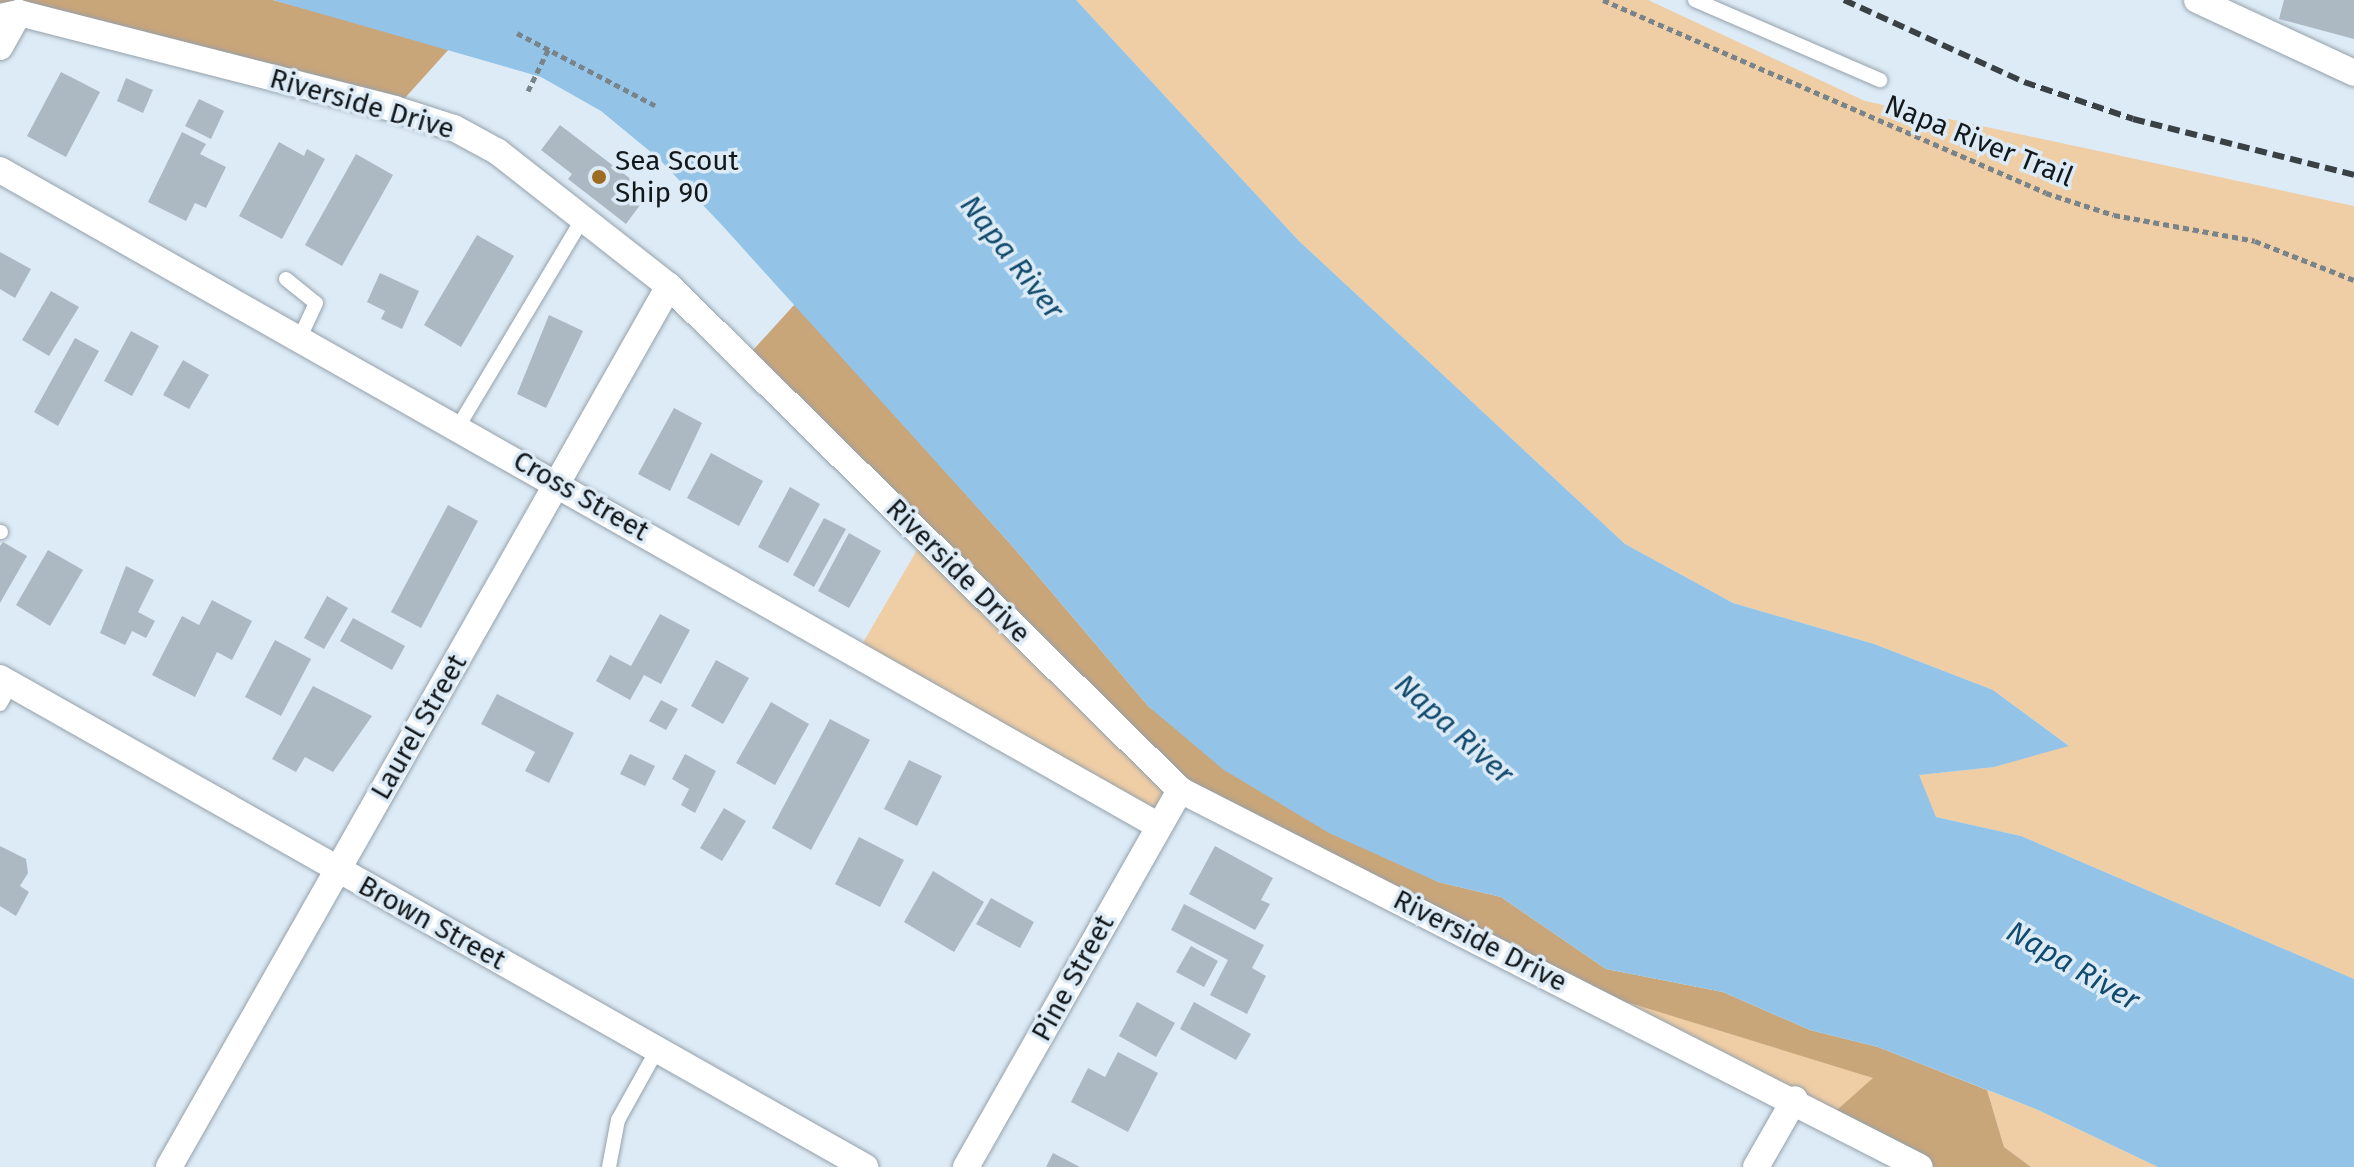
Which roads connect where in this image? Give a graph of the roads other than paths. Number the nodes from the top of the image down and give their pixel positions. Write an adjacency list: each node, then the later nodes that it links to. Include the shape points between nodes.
1 (1695, 0): 6 (lane)
2 (2197, 0): 5 (street)
3 (10, 15): 4 (street); 8 (street, Riverside Drive, via 454,128 498,152)
4 (0, 47)
5 (2354, 73)
6 (1880, 80)
7 (0, 170): 11 (street, Cross Street)
8 (583, 218): 10 (street, Riverside Drive); 12 (lane)
9 (286, 279): 11 (lane, via 316,303)
10 (669, 286): 13 (street, Laurel Street); 15 (street, Riverside Drive)
11 (300, 338): 12 (street, Cross Street)
12 (458, 427): 13 (street, Cross Street)
13 (558, 483): 16 (street, Cross Street); 17 (street, Laurel Street)
14 (4, 689): 17 (street, Brown Street)
15 (1180, 790): 16 (street, Pine Street); 19 (street, Riverside Drive)
16 (1159, 826): 23 (street, Pine Street)
17 (338, 870): 18 (street, Brown Street); 20 (street, Laurel Street)
18 (657, 1050): 21 (lane, via 618,1120); 22 (street, Brown Street)
19 (1795, 1099): 24 (street); 25 (street, Riverside Drive)
20 (169, 1167)
21 (609, 1167)
22 (865, 1167)
23 (966, 1167)
24 (1756, 1167)
25 (1920, 1167)

